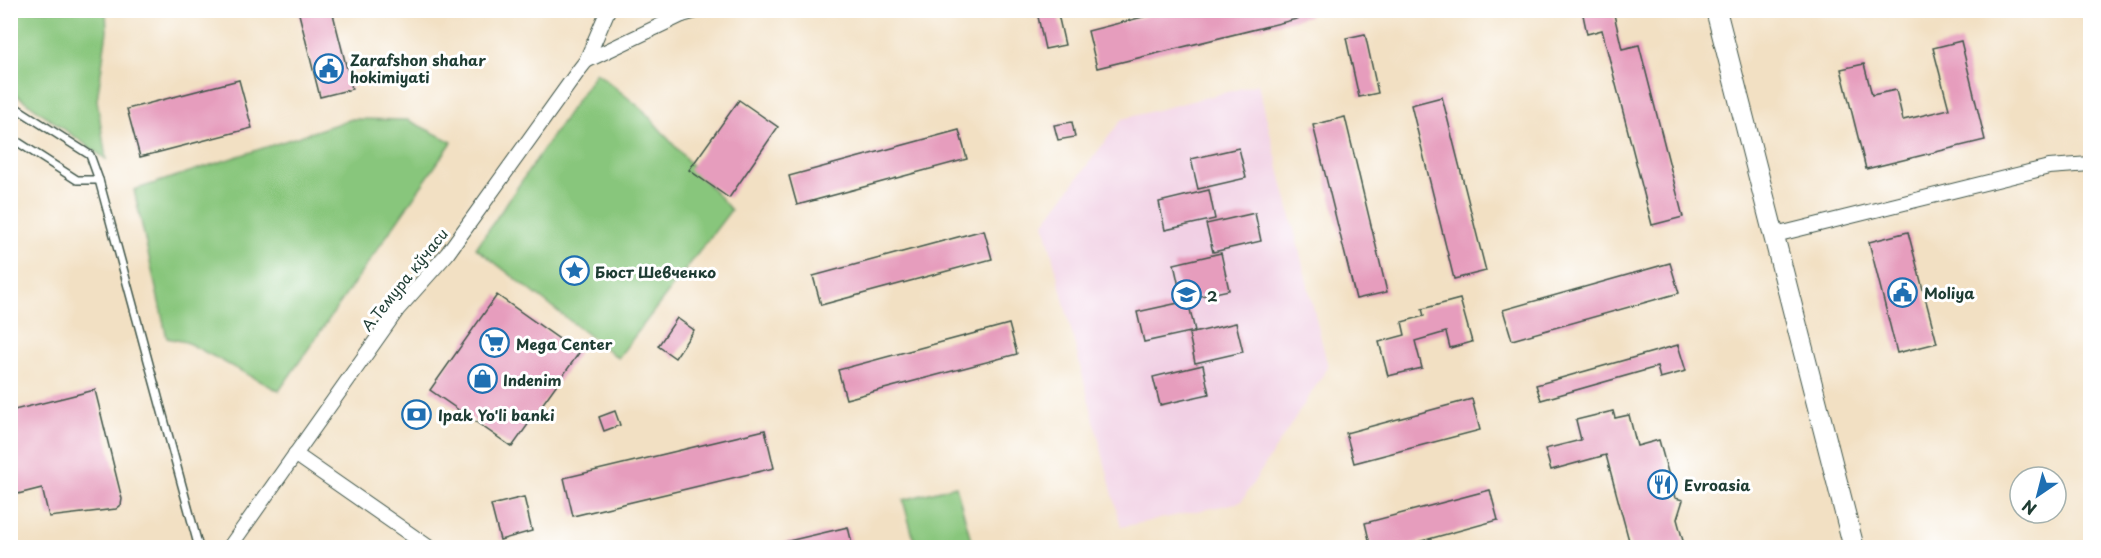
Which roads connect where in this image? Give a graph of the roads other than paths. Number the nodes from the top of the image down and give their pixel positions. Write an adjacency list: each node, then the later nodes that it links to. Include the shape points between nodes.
1 (608, 10): 5 (street, А.Темура кўчаси)
2 (700, 10): 4 (street)
3 (1716, 10): 10 (street)
4 (679, 13): 5 (street)
5 (586, 61): 11 (street, А.Темура кўчаси, via 447,254 398,309)
6 (10, 104): 9 (lane, via 90,155)
7 (10, 137): 9 (lane, via 77,180)
8 (2091, 164): 10 (street, via 2049,167)
9 (99, 180): 12 (lane)
10 (1775, 235): 15 (street)
11 (295, 454): 13 (street, А.Темура кўчаси); 14 (street)
12 (199, 548)
13 (229, 548)
14 (430, 548)
15 (1854, 548)

